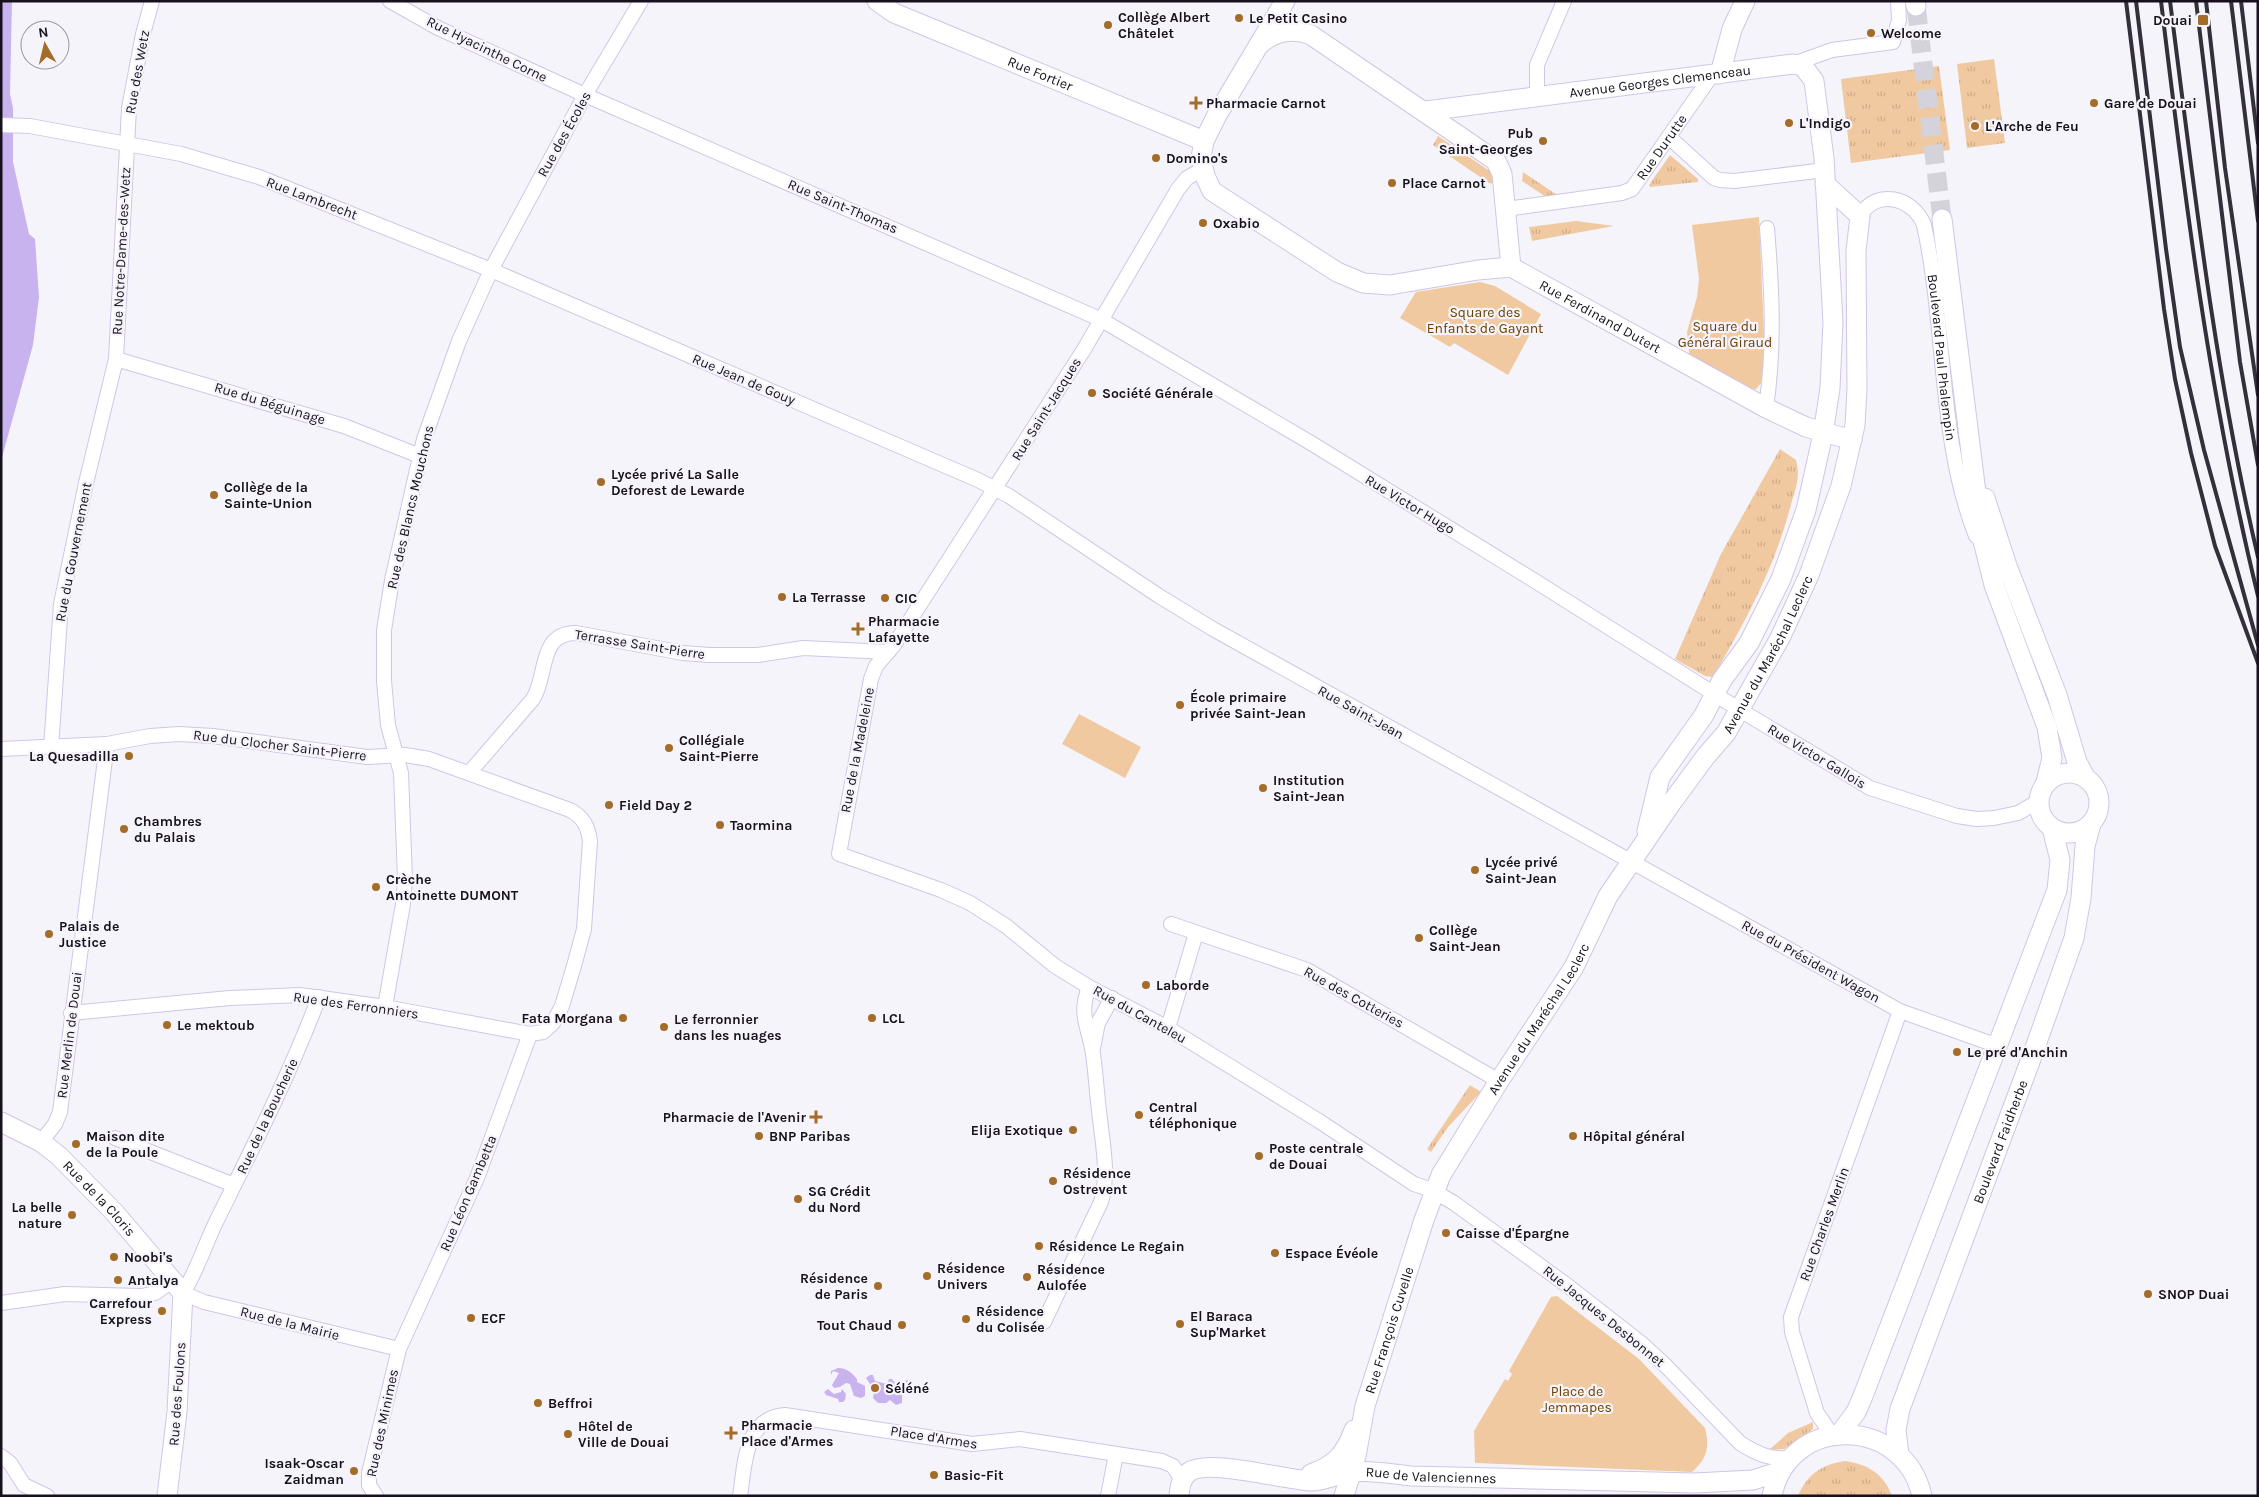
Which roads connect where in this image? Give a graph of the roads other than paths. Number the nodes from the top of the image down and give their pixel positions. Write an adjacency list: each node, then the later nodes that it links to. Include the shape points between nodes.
1 (152, 1): 18 (street, Rue des Wetz, via 132,92)
2 (390, 1): 12 (street, Rue Hyacinthe Corne, via 438,28)
3 (641, 1): 12 (street, Rue des Écoles)
4 (877, 1): 17 (street, Rue Fortier, via 894,12)
5 (1284, 1): 9 (street)
6 (1564, 1): 13 (street, via 1537,65)
7 (1745, 1): 11 (street, Rue Durutte)
8 (1910, 3): 10 (street, Avenue Georges Clemenceau, via 1899,20 1893,42 1832,50)
9 (1258, 46): 14 (street, via 1277,34 1305,32); 17 (street)
10 (1793, 64): 11 (street, Avenue Georges Clemenceau); 20 (street, Avenue du Maréchal Leclerc, via 1803,66 1814,81)
11 (1716, 74): 13 (street, Avenue Georges Clemenceau); 16 (street, Rue Durutte)
12 (585, 95): 26 (street, Rue des Écoles); 27 (street, Rue Saint-Thomas)
13 (1537, 97): 14 (street, Avenue Georges Clemenceau)
14 (1426, 111): 21 (street, via 1496,161 1502,174)
15 (1, 125): 18 (street, Rue Lambrecht)
16 (1669, 137): 20 (street, via 1720,180); 21 (street, Rue Durutte, via 1627,192)
17 (1204, 141): 19 (street, via 1201,158)
18 (128, 144): 26 (street, Rue Lambrecht, via 195,157 259,177); 28 (street, Rue Notre-Dame-des-Wetz)
19 (1204, 169): 25 (street, via 1212,191 1222,199 1336,272 1363,283 1390,285 1478,270); 27 (street, Rue Saint-Jacques, via 1183,182)
20 (1825, 177): 22 (street); 30 (street, Avenue du Maréchal Leclerc, via 1833,322 1830,388)
21 (1506, 209): 25 (street)
22 (1860, 216): 31 (street, Avenue du Maréchal Leclerc, via 1856,260 1858,389); 35 (street, Boulevard Paul Phalempin, via 1875,201 1894,199 1913,207 1924,225 1956,457 1969,518)
23 (1942, 219): 32 (street, Boulevard Paul Phalempin)
24 (1767, 228): 29 (street, via 1774,328)
25 (1511, 268): 29 (street, Rue Ferdinand Dutert)
26 (491, 270): 33 (street, Rue des Blancs Mouchons, via 453,355); 34 (street, Rue Jean de Gouy)
27 (1100, 319): 34 (street, Rue Saint-Jacques); 37 (street, Rue Victor Hugo, via 1311,443)
28 (116, 358): 33 (street, Rue du Béguinage, via 344,426); 41 (street, Rue du Gouvernement, via 61,604)
29 (1766, 408): 30 (street, Rue Ferdinand Dutert)
30 (1823, 434): 31 (street); 37 (street, Avenue du Maréchal Leclerc, via 1808,502 1786,566 1756,632 1722,680)
31 (1852, 440): 38 (street, Avenue du Maréchal Leclerc, via 1841,486 1806,584)
32 (1971, 445): 35 (street, Boulevard Paul Phalempin, via 1977,512); 44 (street, Boulevard Paul Phalempin, via 1998,540)
33 (420, 456): 42 (street, Rue des Blancs Mouchons, via 384,630 388,725)
34 (996, 488): 36 (street, Rue Saint-Jacques); 51 (street, Rue Saint-Jean, via 1213,629)
35 (1989, 567): 45 (street, Boulevard Paul Phalempin, via 2046,726 2052,758)
36 (888, 652): 43 (street, Terrasse Saint-Pierre, via 803,648 758,656 709,655 576,633 561,635 548,648 533,699); 50 (street, Rue de la Madeleine, via 876,666 871,679)
37 (1716, 694): 38 (street, Rue Victor Gallois); 49 (street, Avenue du Maréchal Leclerc, via 1660,777)
38 (1740, 710): 46 (street, Rue Victor Gallois, via 1870,788 1957,816 1977,819 2004,817); 49 (street, Avenue du Maréchal Leclerc)
39 (107, 744): 41 (street, Rue du Clocher Saint-Pierre); 42 (street, Rue du Clocher Saint-Pierre, via 150,736 196,735 367,756); 59 (street, Rue Merlin de Douai)
40 (1, 748): 41 (street, Rue du Clocher Saint-Pierre)
41 (51, 748)
42 (398, 755): 43 (street, Rue du Clocher Saint-Pierre, via 429,759); 57 (street, Rue des Blancs Mouchons, via 404,892)
43 (469, 773): 60 (street, Rue du Clocher Saint-Pierre, via 570,810 588,827 590,841 584,929 562,1006)
44 (2085, 777): 45 (street, via 2066,772); 47 (street, via 2095,787 2099,799 2098,811)
45 (2046, 782): 46 (street)
46 (2039, 801): 48 (street, via 2042,817)
47 (2091, 824): 48 (street, via 2071,833); 79 (street, Boulevard Faidherbe, via 2085,846 2074,938 1898,1415 1896,1436)
48 (2052, 828): 63 (street, via 2060,860 2058,884)
49 (1643, 846): 51 (street, Avenue du Maréchal Leclerc)
50 (839, 854): 54 (street, Rue du Canteleu, via 970,903 1006,926 1045,959)
51 (1631, 861): 58 (street, Rue du Président Wagon); 65 (street, Avenue du Maréchal Leclerc, via 1600,910 1574,967)
52 (1171, 924): 53 (street, Rue des Cotteries)
53 (1196, 933): 61 (street); 65 (street, Rue des Cotteries, via 1313,973)
54 (1089, 986): 56 (street, Rue du Canteleu); 64 (street, via 1084,999 1084,1014)
55 (319, 997): 57 (street, Rue des Ferronniers); 59 (street, Rue des Ferronniers, via 230,998); 69 (street, Rue de la Boucherie, via 300,1048)
56 (1112, 998): 61 (street, Rue du Canteleu); 64 (street, via 1098,1024)
57 (385, 1007): 62 (street, Rue des Ferronniers)
58 (1900, 1011): 63 (street, Rue du Président Wagon); 76 (street, Rue Charles Merlin, via 1791,1317 1792,1332 1817,1413)
59 (71, 1013): 68 (street, Rue Merlin de Douai, via 60,1112)
60 (548, 1028): 62 (street, Rue des Ferronniers)
61 (1168, 1028): 70 (street, Rue du Canteleu, via 1414,1184)
62 (530, 1034): 74 (street, Rue Léon Gambetta, via 477,1178)
63 (1998, 1046): 76 (street, via 1863,1396 1856,1412)
64 (1093, 1051): 73 (street, via 1104,1160 1103,1196)
65 (1499, 1080): 70 (street, Avenue du Maréchal Leclerc, via 1445,1166)
66 (1, 1122): 68 (street, Rue de la Cloris)
67 (115, 1138): 69 (street)
68 (41, 1142): 71 (street, Rue de la Cloris, via 114,1212)
69 (234, 1185): 71 (street, Rue de la Boucherie, via 195,1273)
70 (1434, 1190): 75 (street, Rue François Cuvelle); 81 (street, Rue Jacques Desbonnet, via 1641,1343 1740,1443)
71 (178, 1287): 72 (street, via 142,1296 65,1294); 74 (street, Rue de la Mairie, via 204,1302); 86 (street, Rue des Foulons, via 177,1412)
72 (1, 1303)
73 (1044, 1322)
74 (399, 1350): 87 (street, Rue des Minimes, via 369,1473 369,1485)
75 (1365, 1406): 82 (street, Rue François Cuvelle); 83 (street, via 1348,1446 1338,1458 1317,1472)
76 (1835, 1435): 79 (street, via 1854,1434 1874,1439); 81 (street, via 1812,1442)
77 (1099, 1451): 78 (street, Rue de Valenciennes); 88 (street, Place d'Armes, via 1020,1439 972,1444 781,1415 759,1426 752,1437)
78 (1116, 1454): 84 (street, Rue de Valenciennes, via 1166,1462 1173,1466); 89 (street)
79 (1899, 1455): 92 (street, via 1914,1475)
80 (1, 1456): 85 (street, via 10,1463 24,1485)
81 (1786, 1465): 82 (street, Rue de Valenciennes, via 1760,1479 1695,1483); 91 (street)
82 (1352, 1472): 83 (street, Rue de Valenciennes, via 1320,1481); 90 (street, Rue François Cuvelle)
83 (1288, 1478): 84 (street, Rue de Valenciennes, via 1210,1466 1195,1469)
84 (1180, 1488)
85 (47, 1496)
86 (167, 1496)
87 (376, 1496)
88 (740, 1496)
89 (1108, 1496)
90 (1344, 1496)
91 (1772, 1496)
92 (1922, 1496)

